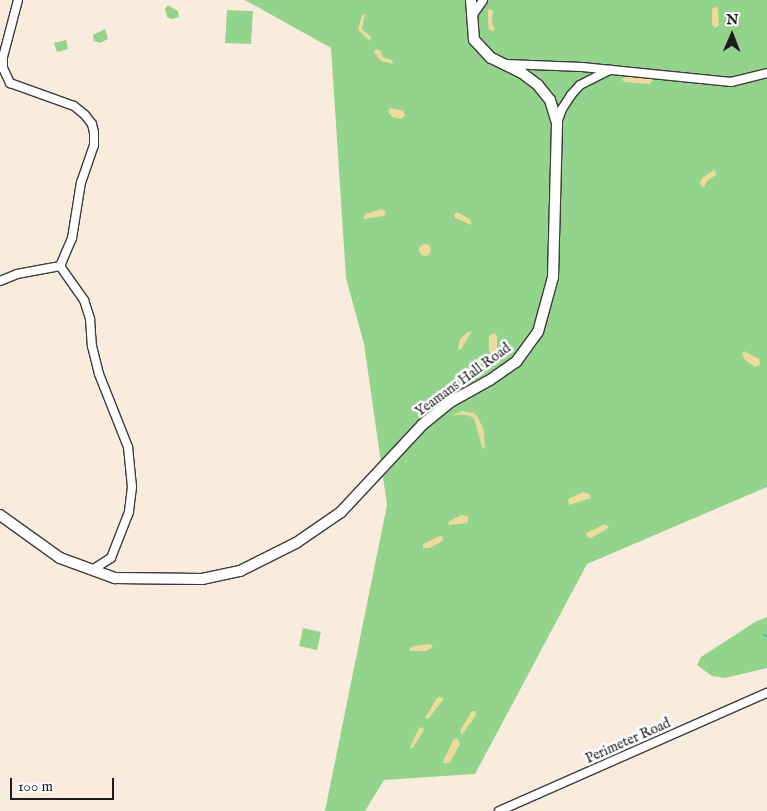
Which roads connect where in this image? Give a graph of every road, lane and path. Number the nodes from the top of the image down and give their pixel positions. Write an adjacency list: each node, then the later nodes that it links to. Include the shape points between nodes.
1 (18, 0): 9 (street, via 3,57 3,68 10,83 74,106 86,115 94,133 94,144 80,182 72,238)
2 (471, 0): 4 (street, Yeamans Hall Road)
3 (483, 0): 4 (street)
4 (472, 16): 5 (street, Yeamans Hall Road, via 474,40 491,58)
5 (504, 64): 6 (street); 8 (street, Yeamans Hall Road, via 538,85 550,100)
6 (613, 70): 7 (street, via 731,82); 8 (street, via 580,86 570,95)
7 (767, 73)
8 (557, 123): 12 (street, Yeamans Hall Road, via 553,277 538,332 516,362 452,401 422,425 342,512 264,560 240,571 202,579 116,578)
9 (60, 266): 10 (street, via 17,274); 12 (street, via 84,300 90,319 92,346 128,447 132,469 129,512 118,543 110,558)
10 (0, 281)
11 (0, 515): 12 (street, Yeamans Hall Road, via 60,558)
12 (92, 570)
13 (767, 693): 14 (street, Perimeter Road)
14 (499, 811)

